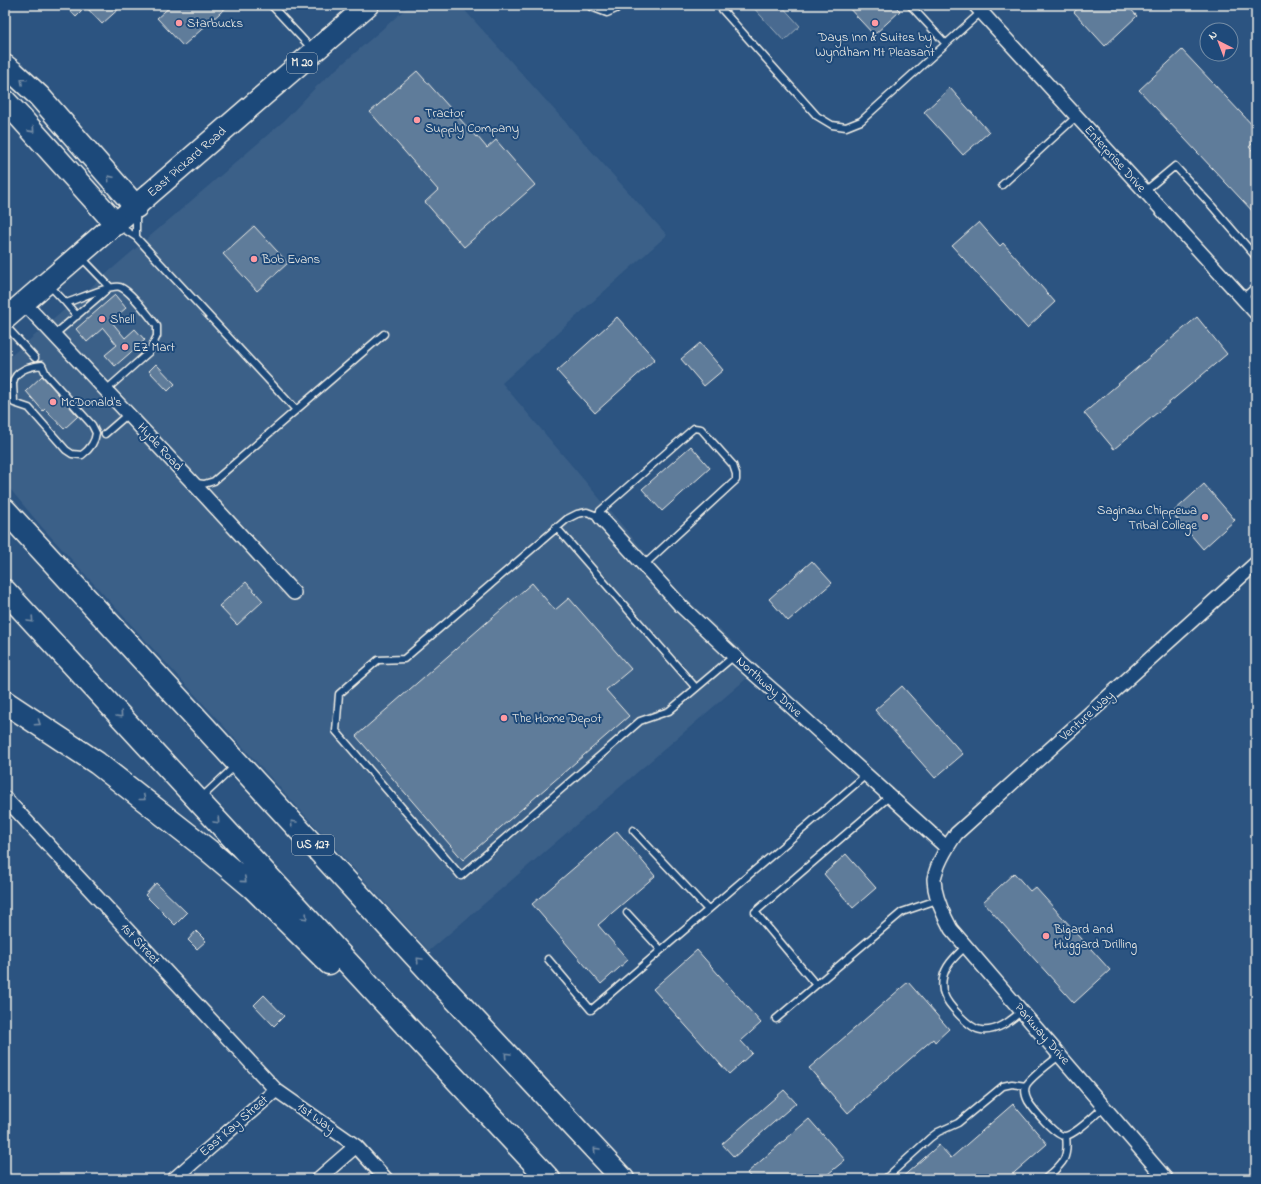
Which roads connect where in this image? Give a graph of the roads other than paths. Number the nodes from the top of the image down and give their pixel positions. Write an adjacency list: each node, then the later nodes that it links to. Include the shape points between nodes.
1 (271, 5): 9 (lane)
2 (368, 5): 9 (highway, East Pickard Road / M 20)
3 (619, 5): 6 (lane, via 607,13)
4 (718, 5): 8 (lane, via 817,116 832,125 846,127 861,121)
5 (910, 5): 8 (lane)
6 (591, 7)
7 (978, 8): 8 (lane); 12 (street, Enterprise Drive)
8 (946, 44)
9 (314, 52): 15 (highway, East Pickard Road / M 20)
10 (5, 66): 15 (highway, one-way to 10, via 39,96)
11 (5, 102): 16 (highway, one-way to 16)
12 (1077, 116): 13 (lane); 14 (street, Enterprise Drive)
13 (1002, 185)
14 (1144, 191): 19 (lane, via 1175,166); 23 (street, Enterprise Drive)
15 (136, 207): 16 (highway, East Pickard Road / M 20); 17 (lane)
16 (116, 224): 17 (lane); 18 (highway, East Pickard Road / M 20)
17 (136, 237): 35 (lane)
18 (79, 256): 20 (highway, East Pickard Road / M 20); 22 (lane)
19 (1256, 257)
20 (47, 283): 24 (highway, East Pickard Road / M 20); 25 (lane)
21 (1256, 286): 23 (lane)
22 (110, 287): 25 (lane); 27 (lane); 33 (lane, via 119,287 128,292 157,326 157,336 149,352)
23 (1243, 298): 26 (street, Enterprise Drive)
24 (24, 302): 28 (highway, East Pickard Road / M 20); 31 (street, Hyde Road)
25 (66, 303): 27 (lane)
26 (1256, 313)
27 (77, 316): 31 (lane)
28 (5, 319)
29 (5, 325): 32 (lane)
30 (384, 334): 35 (lane)
31 (54, 335): 33 (street, Hyde Road)
32 (35, 358)
33 (106, 390): 36 (street, Hyde Road)
34 (14, 403): 34 (lane, via 29,408 72,454 82,455 95,439 96,433 92,425 46,374 42,365 31,366 16,376 13,382)
35 (296, 410): 38 (lane, via 214,481 204,484)
36 (128, 413): 37 (lane); 38 (street, Hyde Road)
37 (105, 434)
38 (192, 482): 45 (street, Hyde Road)
39 (5, 510): 49 (highway, US 127)
40 (600, 517): 41 (lane, via 588,512 577,514 566,518); 43 (street, Northway Drive); 43 (lane, via 600,511 643,472 694,428 701,429 733,465 736,480)
41 (556, 527): 47 (lane); 47 (lane, via 404,659 378,660 339,694 336,731 461,876 640,721 669,711)
42 (1256, 563): 55 (street, Venture Way, via 956,834)
43 (644, 565): 46 (street, Northway Drive, via 681,606)
44 (5, 591): 53 (highway, one-way to 53)
45 (294, 593)
46 (734, 656): 47 (lane); 50 (street, Northway Drive)
47 (696, 688)
48 (5, 702): 66 (highway, one-way to 66, via 97,763 208,850 253,888 347,981)
49 (238, 764): 53 (lane); 77 (highway, US 127, one-way to 49)
50 (866, 775): 51 (street, Northway Drive); 58 (lane)
51 (890, 796): 55 (street, Northway Drive); 63 (lane, via 755,912)
52 (5, 798): 69 (street, 1st Street)
53 (198, 800): 66 (highway, one-way to 66)
54 (633, 830): 58 (lane)
55 (947, 848): 56 (street, Venture Way)
56 (934, 880): 57 (street, Parkway Drive)
57 (937, 900): 60 (street, Parkway Drive, via 943,915); 63 (lane, via 902,912)
58 (708, 910): 61 (lane)
59 (627, 913): 61 (lane)
60 (966, 946): 64 (street, Parkway Drive); 64 (lane, via 948,964 942,979 944,994 956,1012 979,1030 991,1030 1006,1024)
61 (661, 950): 62 (lane, via 591,1010)
62 (548, 959)
63 (816, 985): 65 (lane)
64 (1022, 1011): 67 (street, Parkway Drive)
65 (776, 1019)
66 (409, 1029): 76 (highway)
67 (1060, 1056): 68 (lane); 70 (street, Parkway Drive)
68 (1026, 1086): 71 (lane, via 1027,1100 1055,1132); 78 (lane, via 1003,1086 958,1123 930,1138)
69 (276, 1090): 72 (street, 1st Way); 73 (street, East Kay Street)
70 (1104, 1107): 71 (lane); 80 (street, Parkway Drive)
71 (1066, 1136): 79 (lane, via 1066,1155 1061,1164)
72 (356, 1146): 74 (street); 75 (street, 1st Way)
73 (174, 1179)
74 (318, 1179)
75 (386, 1179)
76 (549, 1179)
77 (623, 1179)
78 (885, 1179)
79 (1045, 1179)
80 (1166, 1179)

